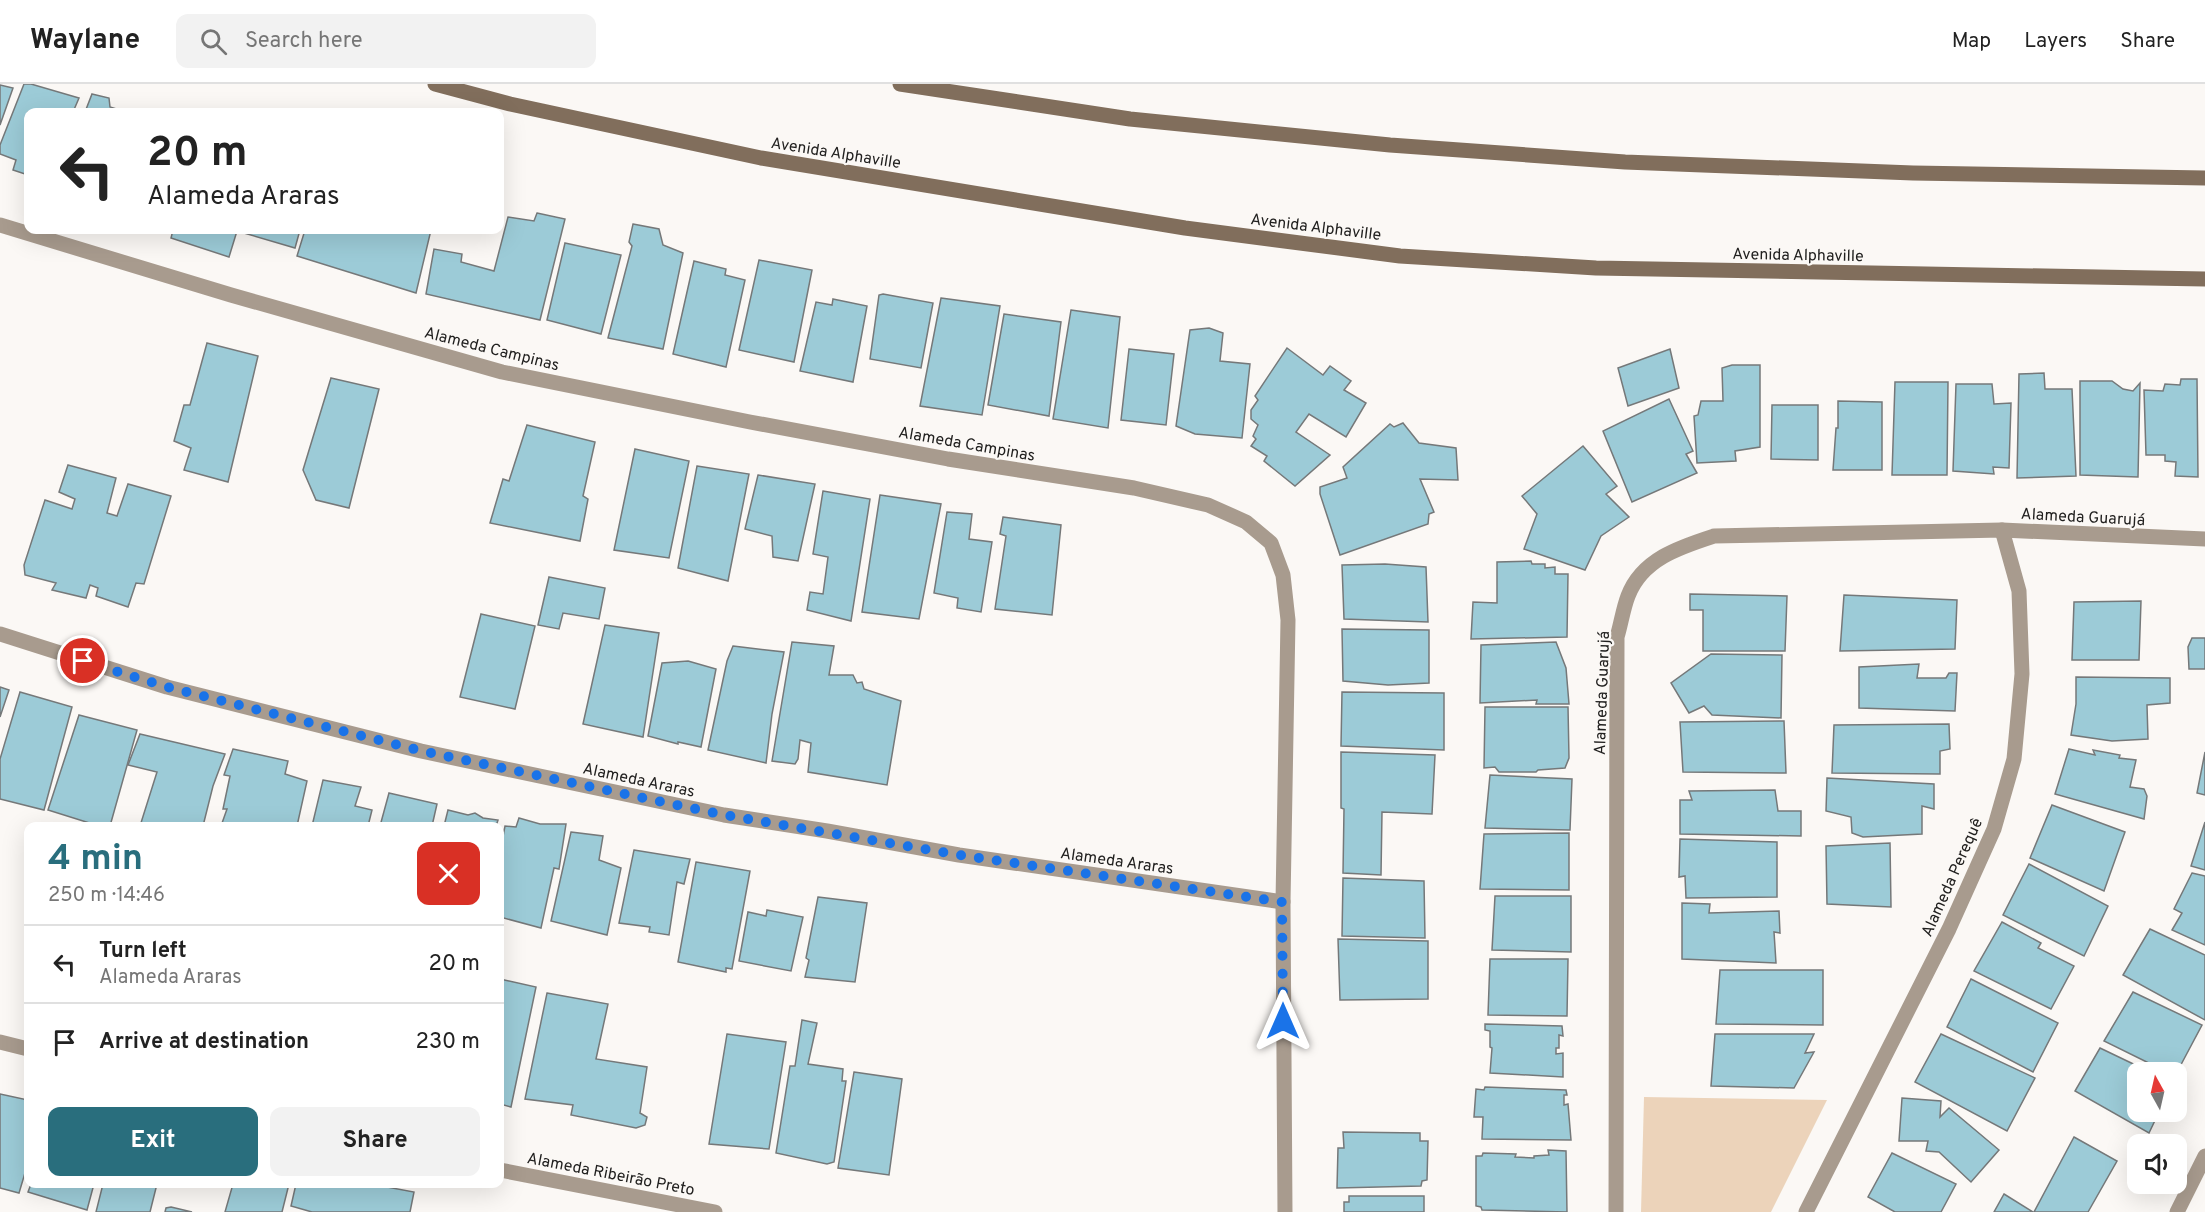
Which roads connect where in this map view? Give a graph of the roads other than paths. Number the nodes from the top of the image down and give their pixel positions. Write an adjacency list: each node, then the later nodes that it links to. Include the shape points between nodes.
1 (435, 84): 7 (main road, Avenida Alphaville, via 761,158 1185,228 1400,256 1596,268)
2 (900, 84): 3 (main road, via 1130,119 1390,145 1625,162 1912,173)
3 (2205, 178)
4 (0, 225): 5 (street, Alameda Campinas)
5 (24, 232)
6 (30, 234): 11 (street, Alameda Campinas, via 502,372 948,459 1134,488 1208,505 1246,522 1271,543 1284,574 1288,620)
7 (2205, 279)
8 (2002, 530): 9 (street, Alameda Guarujá); 18 (street, Alameda Guarujá, via 1714,536 1676,548 1648,565 1629,594 1617,637); 19 (street, Alameda Perequê, via 2019,591 2022,674 2014,759 1997,819 1949,929)
9 (2205, 539)
10 (0, 634): 11 (street, Alameda Araras, via 167,687 422,751 700,810 959,855)
11 (1282, 902): 17 (street, Alameda Campinas)
12 (0, 1042): 13 (street)
13 (24, 1048)
14 (2205, 1156): 20 (street)
15 (504, 1171): 16 (street, Alameda Ribeirão Preto)
16 (716, 1212)
17 (1285, 1212)
18 (1616, 1212)
19 (1806, 1212)
20 (2177, 1212)

